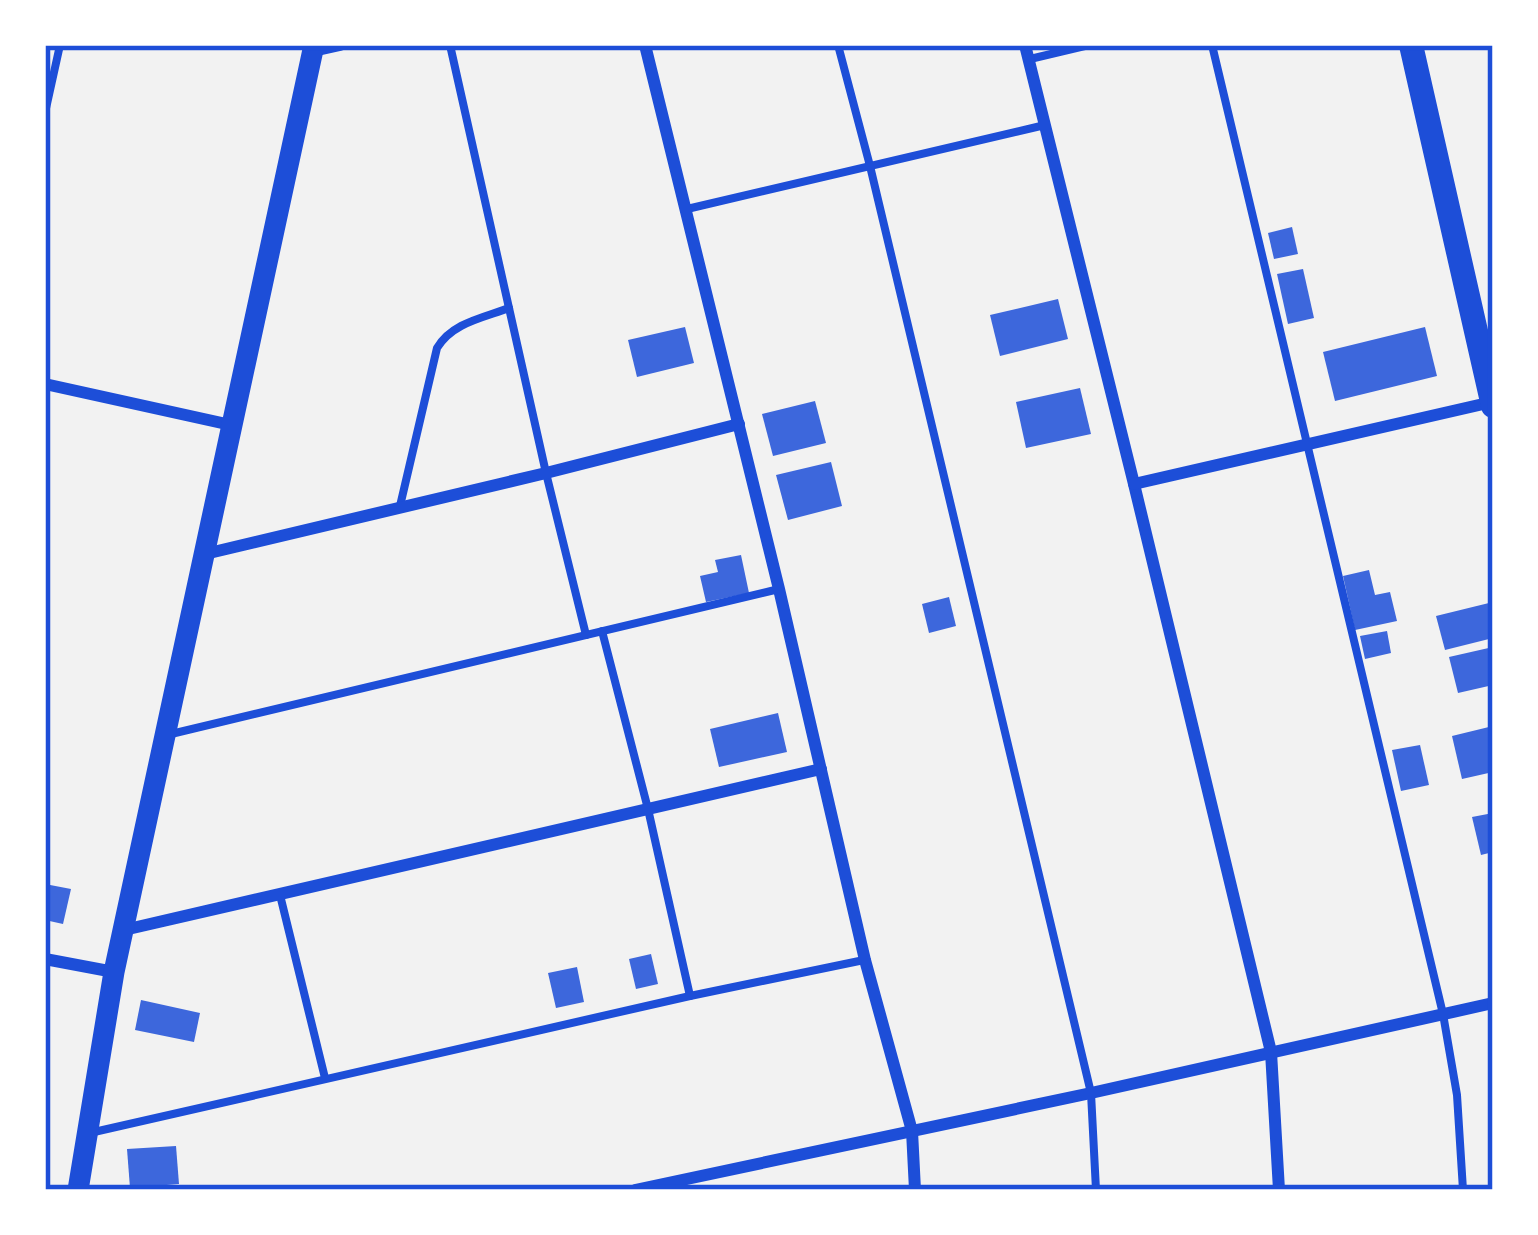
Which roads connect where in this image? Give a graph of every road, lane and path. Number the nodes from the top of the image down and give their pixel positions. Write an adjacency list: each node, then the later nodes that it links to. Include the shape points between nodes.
1 (60, 45): 11 (lane)
2 (340, 45): 9 (street)
3 (450, 45): 15 (lane)
4 (645, 45): 14 (street)
5 (838, 45): 13 (lane)
6 (1089, 45): 10 (lane)
7 (1212, 45): 20 (lane)
8 (1411, 45): 17 (main road)
9 (314, 48): 18 (main road)
10 (1027, 52): 12 (street)
11 (45, 113)
12 (1045, 125): 13 (lane); 22 (street)
13 (870, 166): 14 (lane); 41 (lane)
14 (687, 208): 19 (street)
15 (509, 308): 21 (lane); 23 (lane, via 458,327 437,348)
16 (45, 383): 18 (street)
17 (1493, 403): 20 (street)
18 (231, 424): 24 (main road)
19 (739, 424): 21 (street); 25 (street)
20 (1307, 444): 22 (street); 38 (lane)
21 (546, 473): 23 (street); 27 (lane)
22 (1134, 484): 39 (street)
23 (400, 508): 24 (street)
24 (206, 554): 28 (main road)
25 (779, 589): 26 (lane); 29 (street)
26 (602, 631): 27 (lane); 30 (lane)
27 (586, 635): 28 (lane)
28 (164, 735): 32 (main road)
29 (821, 769): 30 (street); 34 (street)
30 (647, 809): 31 (street); 36 (lane)
31 (280, 894): 32 (street); 40 (lane)
32 (123, 930): 35 (main road)
33 (45, 959): 35 (street)
34 (865, 960): 36 (lane); 42 (street)
35 (114, 972): 43 (main road)
36 (690, 996): 40 (lane)
37 (1493, 1003): 38 (street)
38 (1443, 1014): 39 (street); 51 (lane)
39 (1271, 1052): 41 (street); 50 (street)
40 (325, 1078): 43 (lane)
41 (1091, 1093): 42 (street); 49 (lane)
42 (912, 1130): 47 (street); 48 (street)
43 (86, 1133): 46 (main road)
44 (45, 1189): 45 (lane)
45 (59, 1190)
46 (78, 1190)
47 (635, 1190)
48 (915, 1190)
49 (1096, 1190)
50 (1279, 1190)
51 (1463, 1190)

